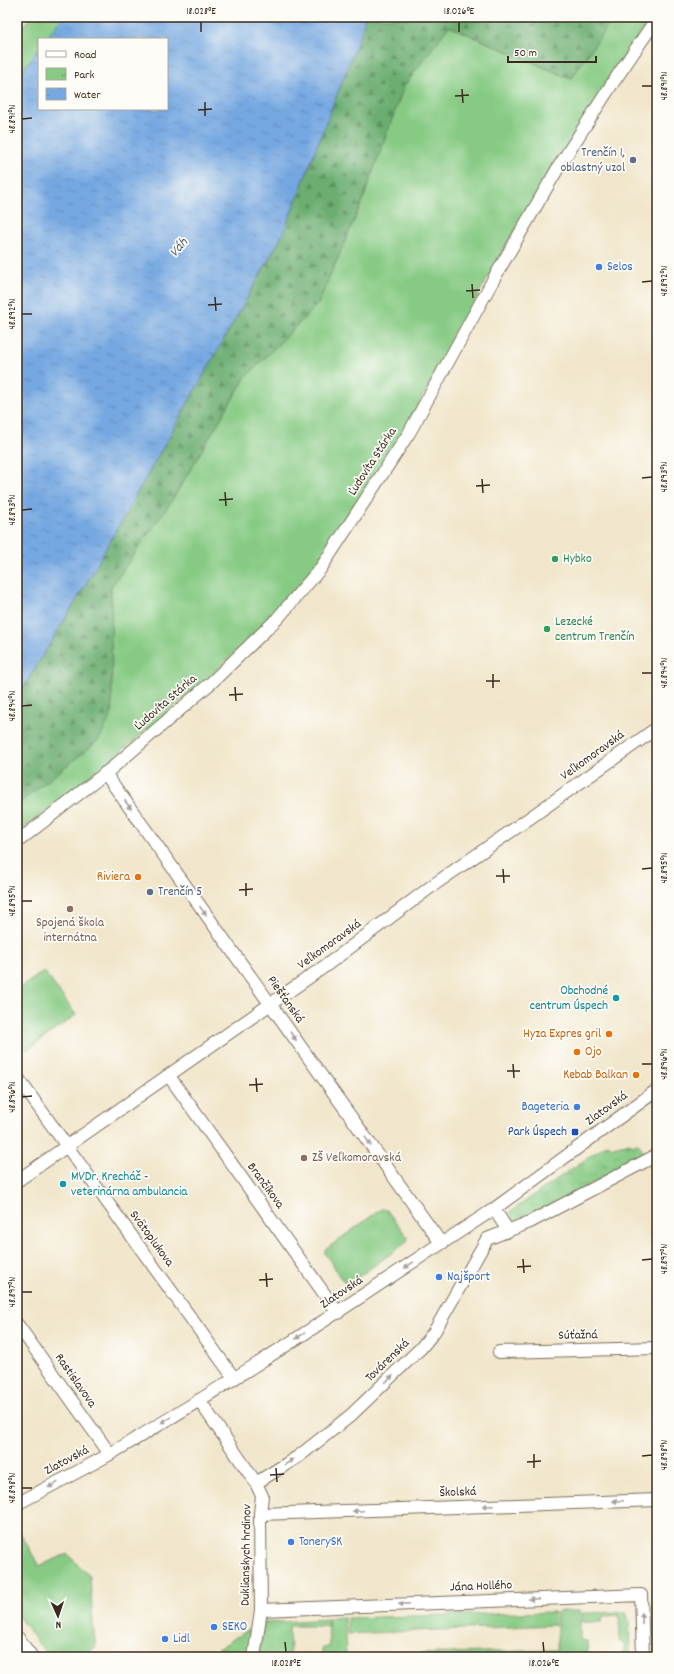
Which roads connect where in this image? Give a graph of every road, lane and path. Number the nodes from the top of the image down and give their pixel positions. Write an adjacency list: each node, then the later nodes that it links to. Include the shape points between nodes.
1 (657, 18): 3 (street, Ľudovíta Stárka, via 558,168 409,433 321,568 256,641)
2 (657, 728): 5 (street, Veľkomoravská, via 432,886 334,960)
3 (105, 773): 4 (street, Ľudovíta Stárka); 5 (street, Piešťanská, one-way to 5)
4 (17, 842)
5 (270, 1004): 6 (street, Veľkomoravská); 14 (street, Piešťanská, one-way to 14)
6 (169, 1076): 9 (street, Veľkomoravská); 15 (street, Brančíkova)
7 (17, 1077): 9 (street, Svätoplukova)
8 (657, 1090): 12 (street, Zlatovská)
9 (67, 1147): 11 (street, Veľkomoravská); 19 (street, Svätoplukova)
10 (657, 1155): 13 (street, Továrenská)
11 (17, 1181)
12 (494, 1209): 13 (street); 14 (street, Zlatovská, via 436,1247)
13 (506, 1232): 22 (street, Továrenská, one-way to 13, via 299,1456 350,1416 422,1348 434,1332 487,1239)
14 (441, 1243): 15 (street, Zlatovská, one-way to 15)
15 (338, 1313): 19 (street, Zlatovská, one-way to 19)
16 (17, 1324): 21 (street, Rastislavova)
17 (657, 1348): 18 (street, Súťažná)
18 (499, 1352)
19 (234, 1378): 20 (street, Zlatovská)
20 (199, 1400): 21 (street, Zlatovská, one-way to 21); 22 (street, Duklianskych hrdinov)
21 (110, 1454): 24 (street, Zlatovská, one-way to 24)
22 (256, 1483): 25 (street, Duklianskych hrdinov, via 262,1496)
23 (657, 1500): 25 (street, Školská, one-way to 25)
24 (17, 1504)
25 (260, 1514): 26 (street, Duklianskych hrdinov)
26 (261, 1610): 29 (street, Duklianskych hrdinov); 30 (street, Jána Hollého, one-way to 26, via 641,1595)
27 (17, 1639): 28 (main road)
28 (30, 1657)
29 (254, 1657)
30 (643, 1657)

